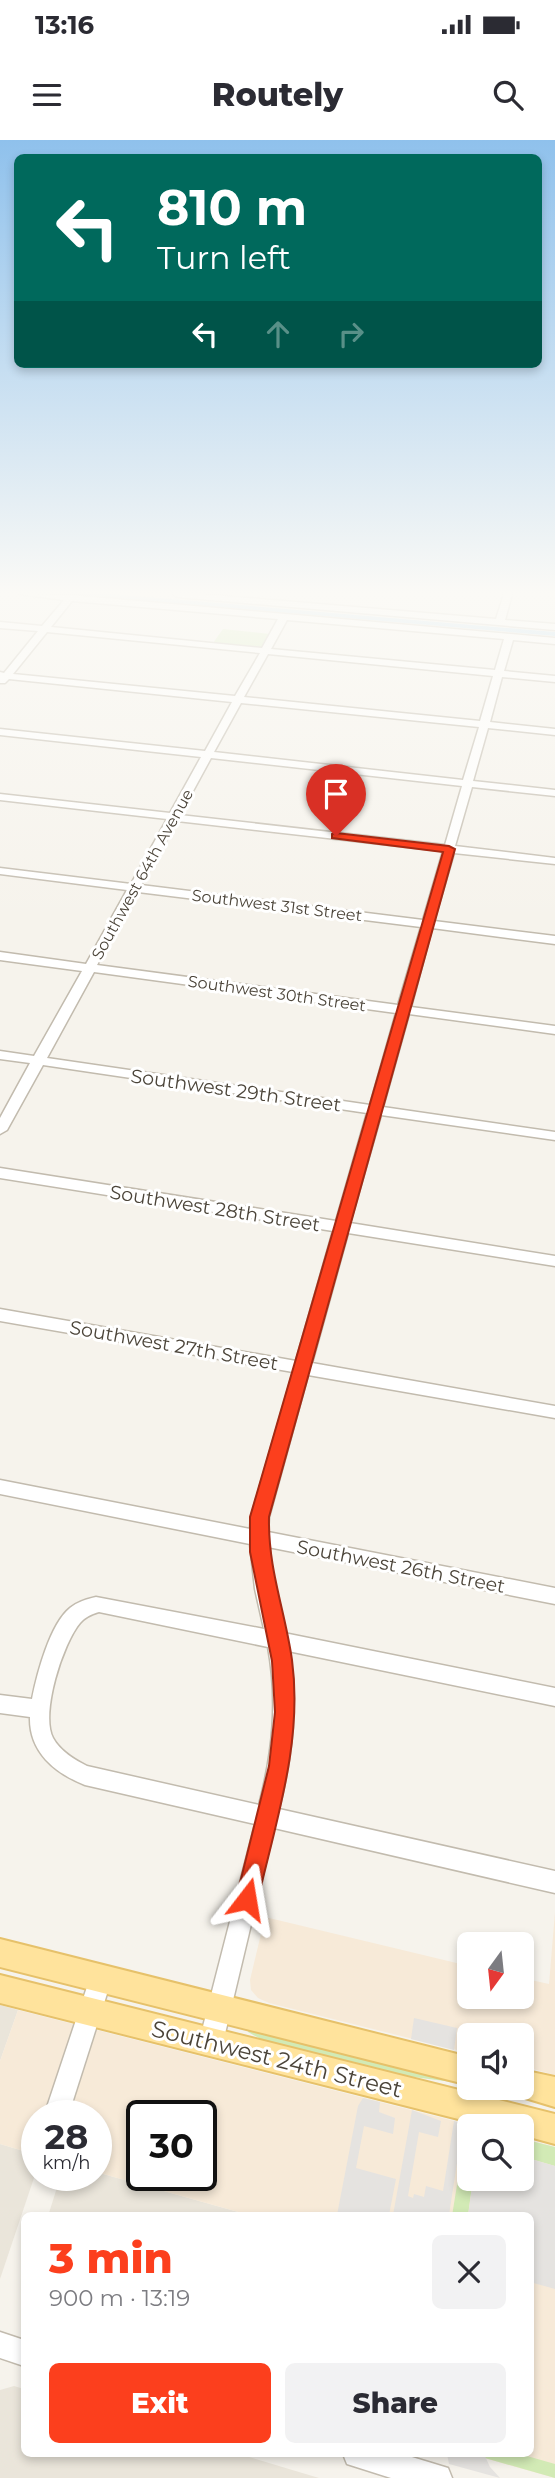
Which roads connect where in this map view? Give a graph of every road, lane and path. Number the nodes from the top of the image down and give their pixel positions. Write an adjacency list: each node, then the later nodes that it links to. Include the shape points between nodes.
1 (236, 703): 7 (street, Southwest 64th Avenue)
2 (269, 703): 4 (street)
3 (490, 703): 4 (street)
4 (484, 725): 6 (street); 8 (street)
5 (0, 732): 7 (street)
6 (555, 732)
7 (207, 755): 8 (street); 11 (street, Southwest 64th Avenue)
8 (468, 783): 9 (street); 12 (street)
9 (555, 793)
10 (0, 797): 11 (street)
11 (173, 817): 12 (street); 15 (street, Southwest 64th Avenue)
12 (449, 849): 13 (street); 16 (street)
13 (555, 861)
14 (0, 871): 15 (street, Southwest 31st Street)
15 (134, 887): 16 (street, Southwest 31st Street); 19 (street, Southwest 64th Avenue)
16 (428, 924): 17 (street, Southwest 31st Street); 20 (street)
17 (555, 940)
18 (0, 956): 19 (street, Southwest 30th Street)
19 (89, 968): 20 (street, Southwest 30th Street); 23 (street, Southwest 64th Avenue)
20 (404, 1010): 21 (street, Southwest 30th Street); 24 (street)
21 (555, 1030)
22 (0, 1055): 23 (street, Southwest 29th Street)
23 (38, 1061): 24 (street, Southwest 29th Street); 25 (street, Southwest 64th Avenue)
24 (375, 1110): 26 (street, Southwest 29th Street); 28 (street)
25 (0, 1130)
26 (555, 1136)
27 (0, 1173): 28 (street, Southwest 28th Street)
28 (343, 1228): 29 (street, Southwest 28th Street); 31 (street)
29 (555, 1261)
30 (0, 1315): 31 (street, Southwest 27th Street)
31 (302, 1368): 32 (street, Southwest 27th Street); 34 (street)
32 (555, 1412)
33 (0, 1487): 34 (street, Southwest 26th Street)
34 (258, 1538): 35 (street, Southwest 26th Street); 36 (street)
35 (555, 1596)
36 (277, 1639): 37 (street); 39 (street, via 124,1607 90,1606 68,1626); 40 (street, via 284,1731)
37 (555, 1697)
38 (0, 1704): 39 (street)
39 (39, 1709): 40 (street, via 45,1743 58,1760 76,1771)
40 (267, 1817): 41 (street); 45 (street)
41 (555, 1882)
42 (0, 1953): 43 (main road, Southwest 24th Street)
43 (101, 1978): 45 (main road, Southwest 24th Street); 46 (street)
44 (0, 1989): 46 (main road, Southwest 24th Street)
45 (220, 2008): 47 (street); 48 (main road, Southwest 24th Street)
46 (90, 2012): 47 (main road, Southwest 24th Street); 51 (street)
47 (211, 2042): 52 (main road, Southwest 24th Street)
48 (457, 2068)
49 (534, 2087): 50 (main road)
50 (555, 2092)
51 (62, 2100)
52 (555, 2129)
53 (0, 2345): 54 (street)
54 (21, 2352)
55 (367, 2457): 56 (street)
56 (438, 2478)

